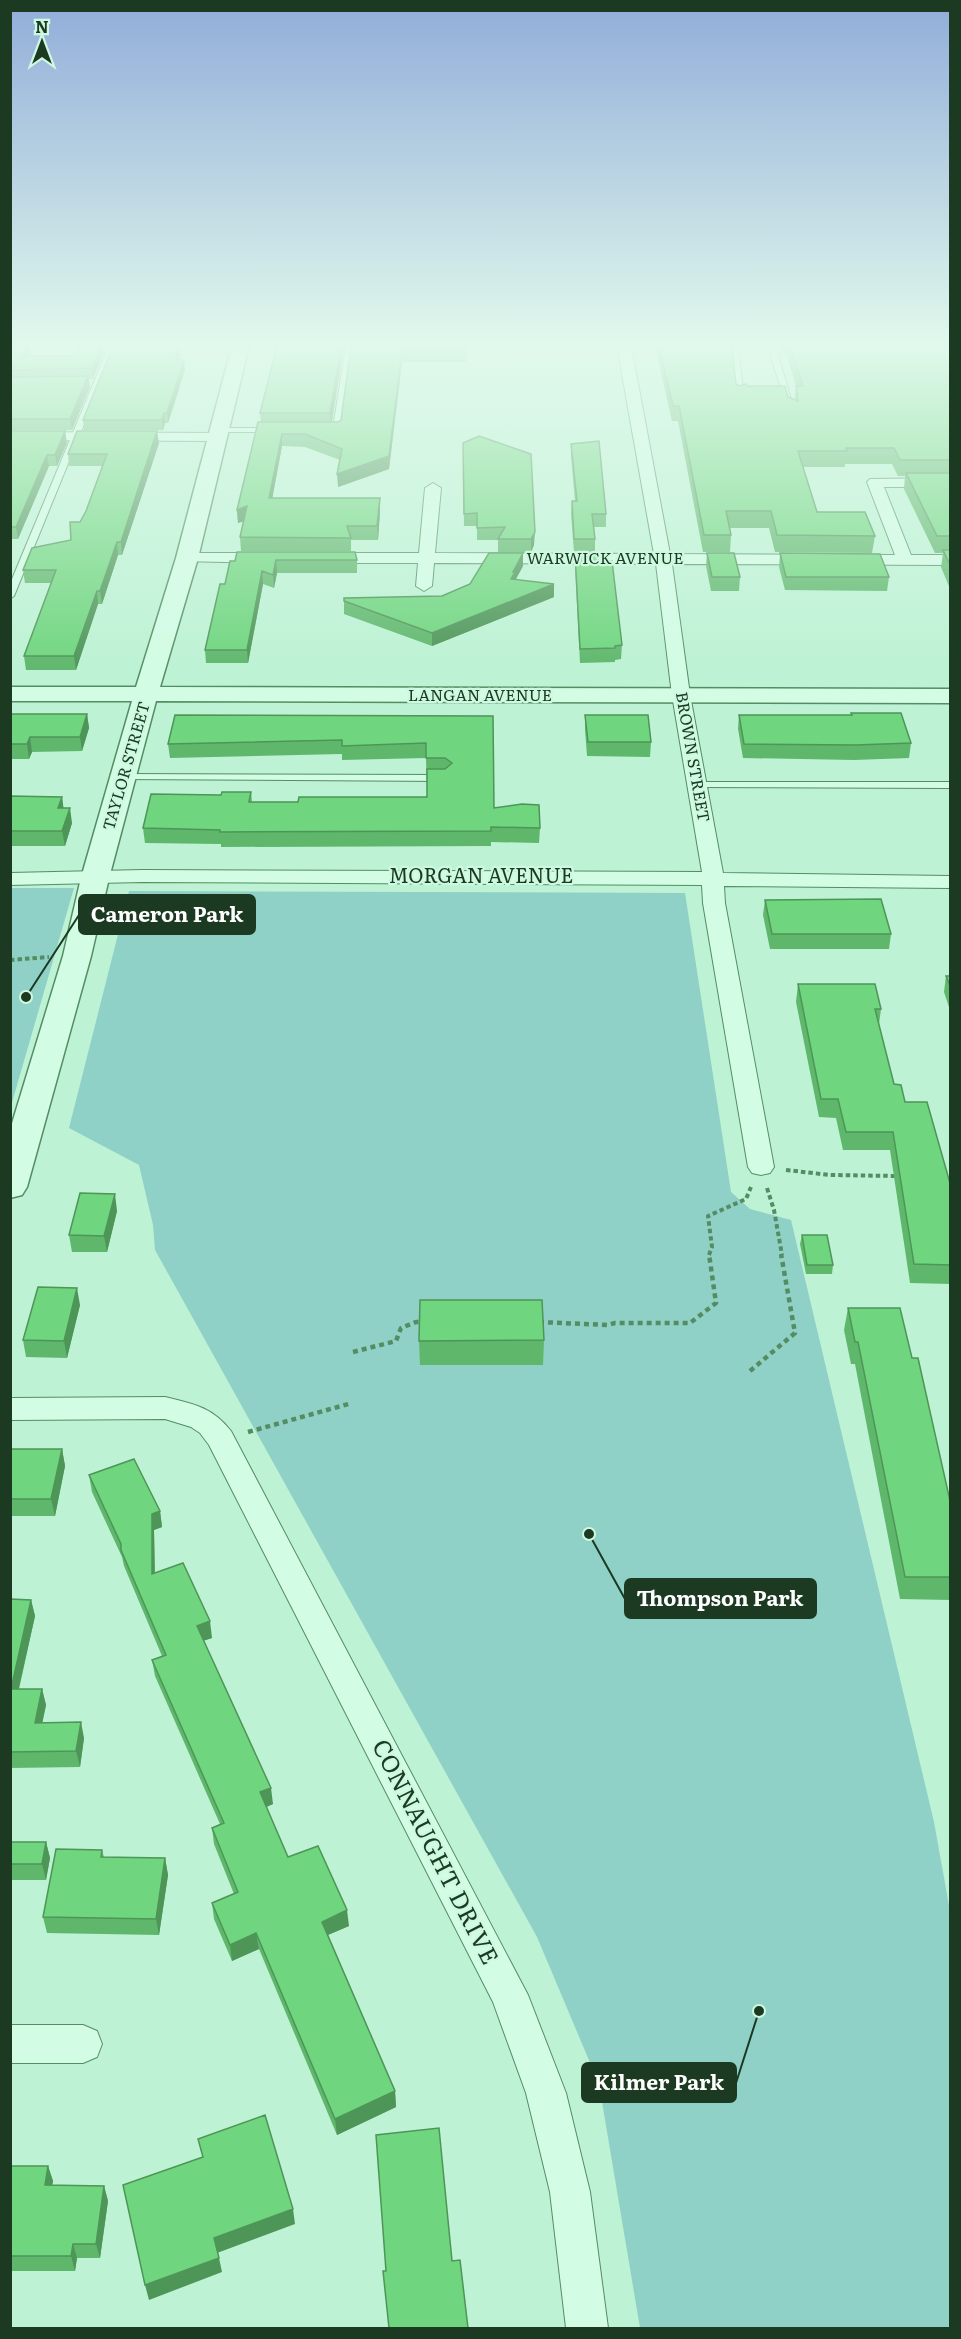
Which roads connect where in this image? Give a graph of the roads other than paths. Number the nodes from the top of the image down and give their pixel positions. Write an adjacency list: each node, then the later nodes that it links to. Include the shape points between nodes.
1 (69, 455): 14 (lane)
2 (213, 455): 6 (street, TAYLOR STREET)
3 (644, 455): 10 (street, BROWN STREET)
4 (951, 482): 11 (street, via 875,482)
5 (433, 489): 9 (street)
6 (187, 558): 7 (street); 16 (street, TAYLOR STREET)
7 (288, 558)
8 (311, 558): 9 (street, WARWICK AVENUE)
9 (426, 558): 10 (street, WARWICK AVENUE); 13 (street)
10 (663, 558): 11 (street, WARWICK AVENUE); 17 (street, BROWN STREET)
11 (905, 560): 12 (street, WARWICK AVENUE)
12 (951, 560)
13 (424, 586)
14 (10, 596)
15 (10, 694): 16 (street, LANGAN AVENUE)
16 (146, 694): 17 (street, LANGAN AVENUE); 19 (street, TAYLOR STREET)
17 (681, 695): 18 (street, LANGAN AVENUE); 21 (street, BROWN STREET)
18 (951, 696)
19 (123, 777): 20 (lane); 23 (street, TAYLOR STREET)
20 (445, 778)
21 (699, 785): 22 (lane); 25 (street, BROWN STREET)
22 (951, 785)
23 (95, 878): 24 (street, MORGAN AVENUE); 25 (street, MORGAN AVENUE); 27 (street, TAYLOR STREET, via 77,956)
24 (10, 879)
25 (713, 879): 26 (street, MORGAN AVENUE); 28 (street, BROWN STREET)
26 (951, 882)
27 (17, 1138): 29 (street, TAYLOR STREET)
28 (761, 1167)
29 (10, 1187)
30 (10, 1409): 33 (street, CONNAUGHT DRIVE, via 165,1408 190,1414 210,1425 221,1439 509,1995 546,2093 570,2192)
31 (10, 2044): 32 (street)
32 (83, 2044)
33 (587, 2328)

